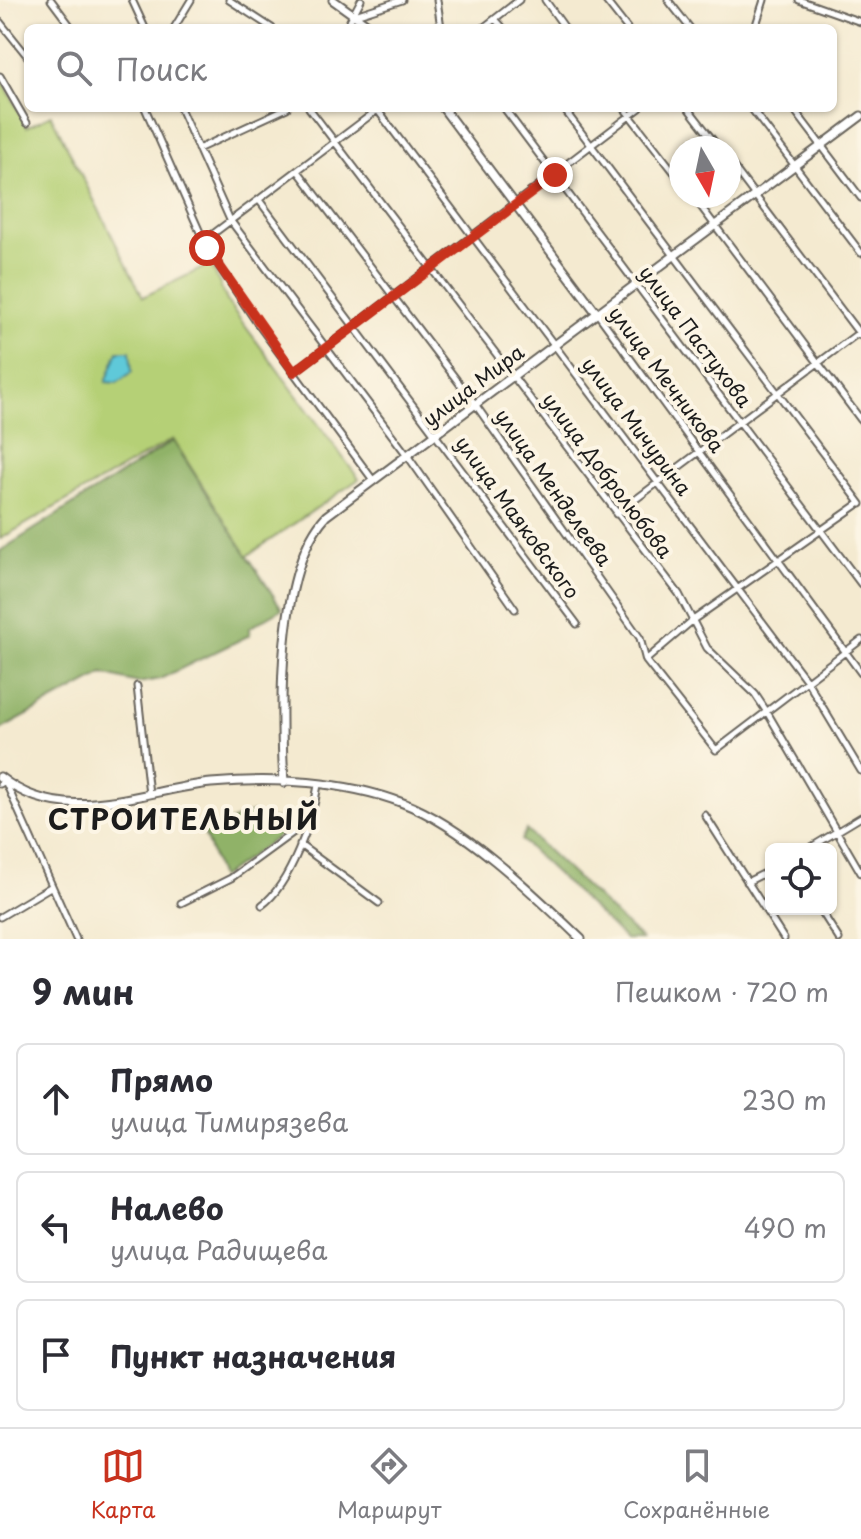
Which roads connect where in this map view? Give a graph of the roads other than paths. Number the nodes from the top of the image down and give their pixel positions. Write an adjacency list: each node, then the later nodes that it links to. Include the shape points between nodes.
1 (51, 0): 19 (street)
2 (132, 0): 20 (street)
3 (191, 0): 21 (street)
4 (229, 0): 22 (street)
5 (333, 0): 15 (main road)
6 (361, 0): 15 (street)
7 (402, 0): 15 (street)
8 (437, 0): 25 (street)
9 (519, 0): 16 (street)
10 (545, 0): 28 (street)
11 (605, 0): 29 (street)
12 (668, 0): 30 (street)
13 (764, 0): 31 (street)
14 (799, 0): 18 (street)
15 (355, 15): 23 (street); 24 (main road)
16 (495, 19): 26 (street); 27 (street)
17 (0, 22): 32 (street)
18 (861, 22)
19 (69, 24)
20 (143, 24)
21 (176, 24)
22 (266, 24)
23 (349, 24)
24 (367, 24)
25 (440, 24)
26 (488, 24)
27 (499, 24)
28 (562, 24)
29 (624, 24)
30 (687, 24)
31 (755, 24)
32 (24, 52)
33 (0, 76): 50 (street)
34 (147, 112): 69 (street)
35 (182, 112): 55 (street)
36 (278, 112): 55 (street)
37 (312, 112): 52 (street, улица Добролюбова)
38 (374, 112): 52 (street)
39 (380, 112): 68 (street, улица Мичурина)
40 (446, 112): 64 (main road, улица Мечникова)
41 (507, 112): 59 (street, улица Пастухова)
42 (566, 112): 53 (street)
43 (627, 112): 48 (street)
44 (635, 112): 48 (street)
45 (691, 112): 51 (street)
46 (754, 112): 56 (street)
47 (796, 112): 54 (street)
48 (630, 116): 53 (street); 57 (street)
49 (861, 116): 54 (main road, улица Мира)
50 (27, 123)
51 (710, 136)
52 (336, 142): 58 (street); 72 (street, улица Добролюбова)
53 (591, 145): 59 (street); 70 (street)
54 (820, 146): 56 (main road, улица Мира); 62 (street)
55 (198, 149): 66 (street)
56 (794, 165): 61 (main road, улица Мира); 71 (street)
57 (669, 166)
58 (298, 171): 63 (street); 74 (street, улица Менделеева)
59 (555, 175): 64 (street); 73 (street, улица Пастухова)
60 (741, 177): 61 (street)
61 (754, 194): 67 (main road, улица Мира); 77 (street)
62 (861, 198)
63 (259, 200): 66 (street); 76 (street, улица Маяковского)
64 (516, 205): 68 (street); 75 (main road, улица Мечникова)
65 (702, 208): 67 (street)
66 (230, 220): 69 (street); 79 (street)
67 (714, 223): 70 (main road, улица Мира); 80 (street)
68 (475, 236): 72 (street); 78 (street, улица Мичурина)
69 (205, 240): 81 (street, via 230,285)
70 (674, 253): 73 (main road, улица Мира); 83 (street)
71 (861, 253)
72 (432, 268): 74 (street); 82 (street, улица Добролюбова)
73 (636, 282): 75 (main road, улица Мира); 86 (street, улица Пастухова)
74 (393, 297): 76 (street); 84 (street, улица Менделеева)
75 (596, 312): 78 (main road, улица Мира); 88 (street, улица Мечникова)
76 (354, 327): 79 (street); 87 (street, улица Маяковского)
77 (860, 334): 80 (street)
78 (554, 343): 82 (main road, улица Мира); 91 (street, улица Мичурина)
79 (325, 349): 81 (street); 89 (street)
80 (820, 363): 83 (street); 85 (street)
81 (294, 372): 90 (street)
82 (513, 376): 84 (main road, улица Мира); 93 (street, улица Добролюбова)
83 (779, 393): 86 (street); 92 (street)
84 (475, 404): 87 (main road, улица Мира); 103 (street, улица Менделеева, via 640,638)
85 (861, 420)
86 (740, 423): 88 (street); 94 (street, улица Пастухова)
87 (436, 434): 89 (main road, улица Мира); 100 (street, улица Маяковского)
88 (702, 452): 91 (street); 95 (street, улица Мечникова)
89 (407, 455): 90 (main road, улица Мира); 98 (street)
90 (374, 481): 110 (main road, улица Мира, via 326,516 305,549 283,669)
91 (659, 482): 93 (street); 97 (street, улица Мичурина)
92 (861, 503): 94 (street)
93 (616, 514): 99 (street, улица Добролюбова)
94 (822, 531): 95 (street); 96 (street, улица Пастухова)
95 (780, 561): 97 (street); 102 (street, улица Мечникова)
96 (861, 584)
97 (740, 589): 99 (street); 105 (street, улица Мичурина)
98 (515, 609)
99 (693, 620): 103 (street); 107 (street, улица Добролюбова, via 707,648)
100 (577, 624)
101 (861, 640): 102 (street)
102 (847, 650): 104 (street, улица Мечникова); 105 (street)
103 (646, 661): 107 (street, улица Менделеева, via 716,750)
104 (861, 673)
105 (807, 681): 107 (street); 108 (street, улица Мичурина)
106 (137, 686): 112 (street)
107 (767, 712): 116 (street, улица Добролюбова)
108 (861, 771)
109 (2, 781): 112 (main road, via 85,805); 122 (street)
110 (284, 783): 111 (main road); 112 (main road, via 211,783)
111 (318, 785): 115 (street); 129 (main road, via 405,803 494,861)
112 (149, 794)
113 (705, 815): 121 (street)
114 (861, 817): 116 (street)
115 (306, 823): 118 (street); 123 (street, via 231,878)
116 (836, 832): 117 (street); 120 (street, улица Добролюбова)
117 (818, 843)
118 (300, 845): 124 (street); 125 (street, via 280,887)
119 (765, 873): 121 (street)
120 (861, 873)
121 (747, 882): 130 (street)
122 (52, 886): 127 (street); 128 (street)
123 (181, 903)
124 (379, 903)
125 (262, 905)
126 (824, 915): 131 (street)
127 (0, 917)
128 (76, 939)
129 (581, 939)
130 (784, 939)
131 (839, 939)

